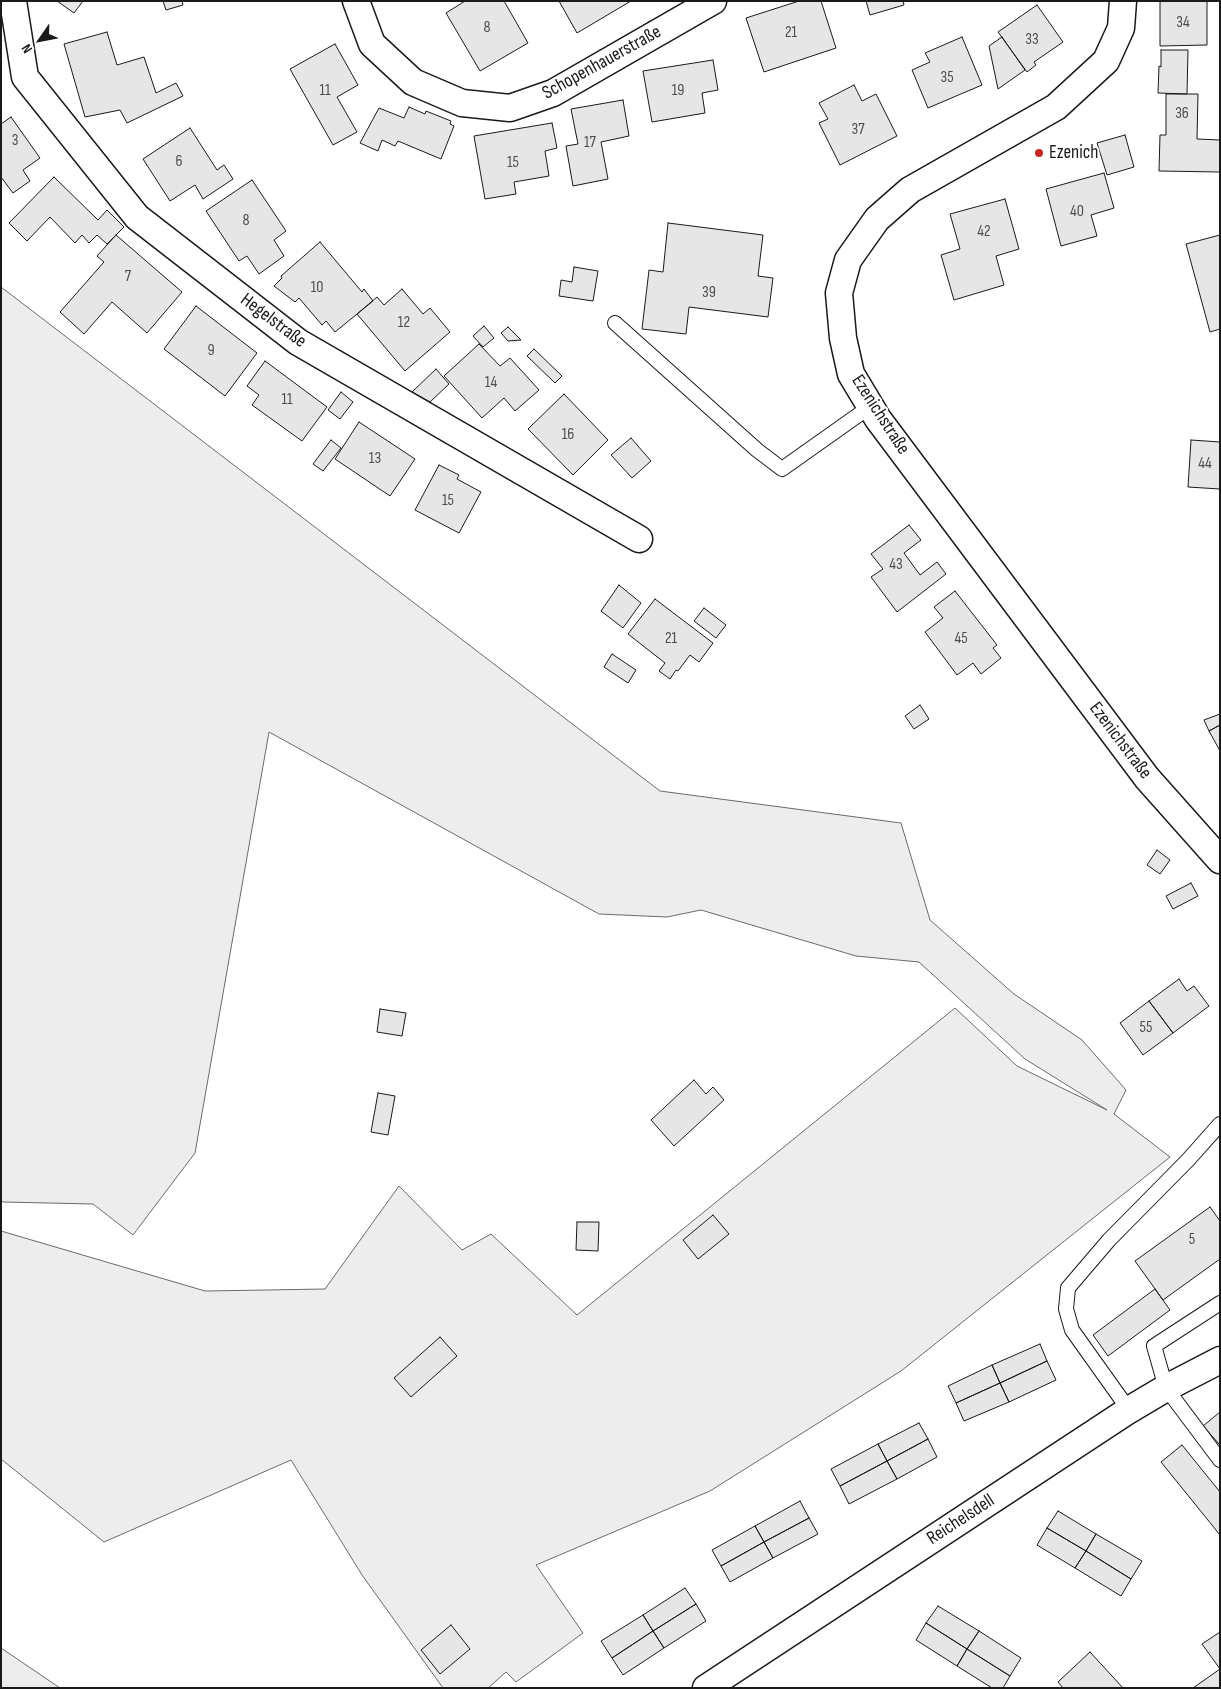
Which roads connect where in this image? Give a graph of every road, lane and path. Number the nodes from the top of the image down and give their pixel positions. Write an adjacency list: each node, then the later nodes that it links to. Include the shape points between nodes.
1 (13, 1): 7 (street, Hegelstraße, via 25,77 137,217 298,342)
2 (356, 1): 3 (street, Schopenhauerstraße, via 372,44 413,82 462,103 510,108 553,93)
3 (713, 1)
4 (1123, 1): 6 (street, Ezenichstraße, via 1121,28 1106,61 1056,107 910,190 877,219 848,260 839,293 843,338 851,374)
5 (615, 323): 6 (lane, via 782,469)
6 (871, 406): 8 (street, Ezenichstraße, via 1147,778)
7 (639, 539)
8 (1220, 860)
9 (1220, 1124): 13 (lane, via 1109,1240 1068,1288 1066,1310 1072,1330)
10 (1220, 1303): 12 (lane, via 1154,1346)
11 (1220, 1360): 12 (street, Reichelsdell)
12 (1166, 1388): 13 (street, Reichelsdell); 14 (lane)
13 (1129, 1410): 15 (street, Reichelsdell)
14 (1220, 1460)
15 (706, 1688)

